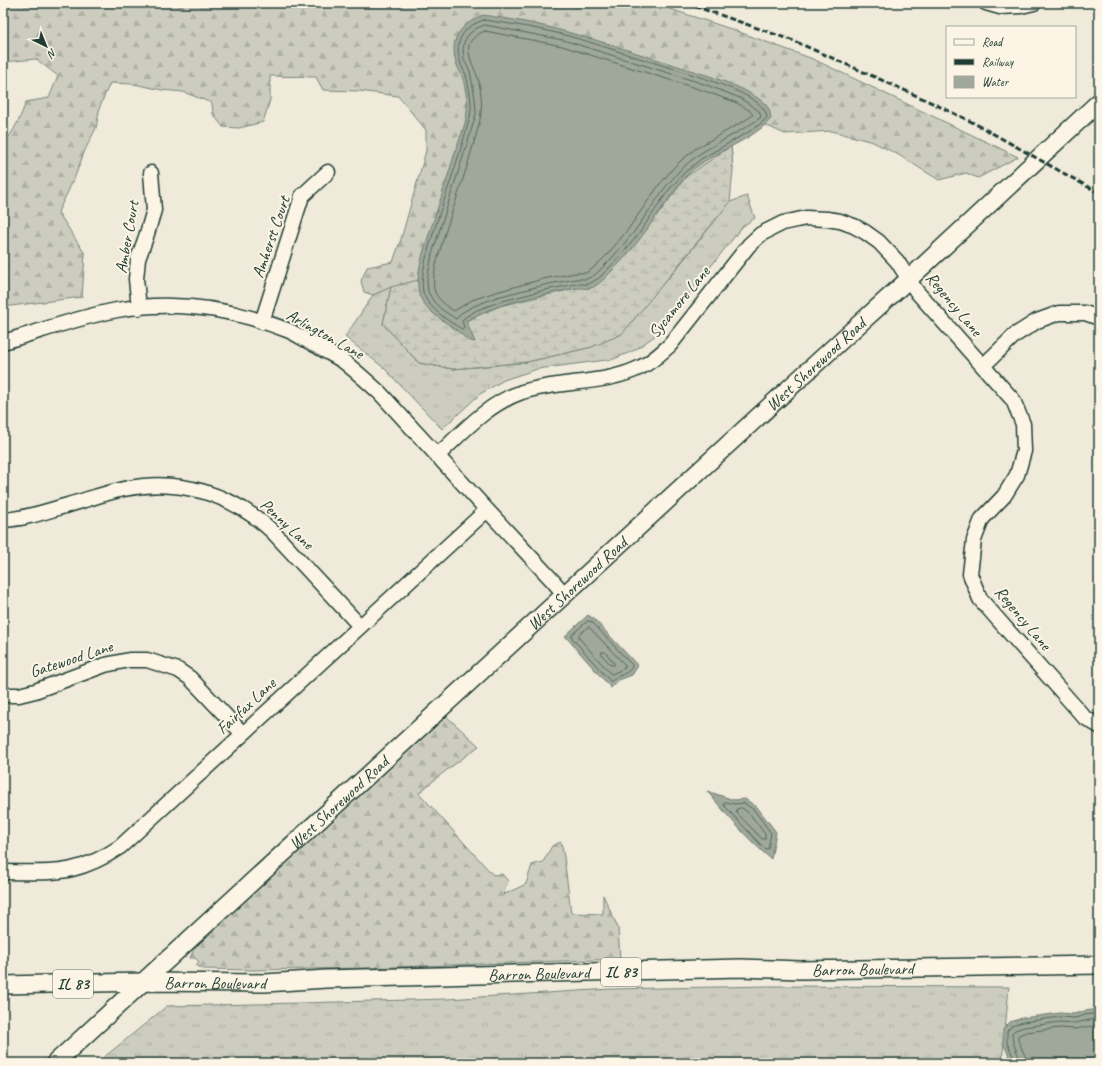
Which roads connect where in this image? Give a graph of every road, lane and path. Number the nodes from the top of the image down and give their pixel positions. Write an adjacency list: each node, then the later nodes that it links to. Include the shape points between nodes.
1 (986, 3): 2 (street, via 1000,7)
2 (1034, 3)
3 (1099, 102): 6 (main road, West Shorewood Road)
4 (328, 172): 9 (street, Amherst Court, via 302,196)
5 (151, 173): 7 (street, Amber Court, via 154,210 138,259 136,279)
6 (909, 279): 11 (street, Regency Lane, via 917,292); 12 (street, Sycamore Lane, via 898,261 866,232 854,226 840,221 806,218 783,223 761,234 749,245 670,345 642,367 617,376 542,387 503,400 488,409); 15 (main road, West Shorewood Road)
7 (139, 308): 9 (street, Arlington Lane, via 205,308 238,314); 10 (street, Arlington Lane, via 92,316)
8 (1099, 318): 11 (street, via 1085,313 1059,313 1037,321 1016,335)
9 (262, 322): 12 (street, Arlington Lane, via 288,331 342,360 380,393)
10 (3, 342)
11 (983, 366): 18 (street, Regency Lane, via 1013,400 1023,424 1024,451 1016,474 1004,496 982,519 974,540 970,574 980,599 1084,717)
12 (437, 456): 13 (street, Arlington Lane)
13 (487, 510): 15 (street, Arlington Lane); 16 (street, Fairfax Lane)
14 (3, 520): 16 (street, Penny Lane, via 27,517 124,489 177,485 203,491 226,499 260,520)
15 (564, 594): 22 (main road, West Shorewood Road)
16 (360, 626): 19 (street, Fairfax Lane)
17 (3, 695): 19 (street, Gatewood Lane, via 35,691 105,665 129,660 147,660 178,670 190,678)
18 (1099, 726)
19 (243, 734): 20 (street, Fairfax Lane, via 120,847 106,856 71,869)
20 (3, 872)
21 (1099, 966): 22 (main road, Barron Boulevard / IL 83, via 800,970 740,968 326,979 265,983)
22 (143, 982): 23 (main road, Barron Boulevard / IL 83); 24 (main road, West Shorewood Road)
23 (3, 985)
24 (57, 1062)

